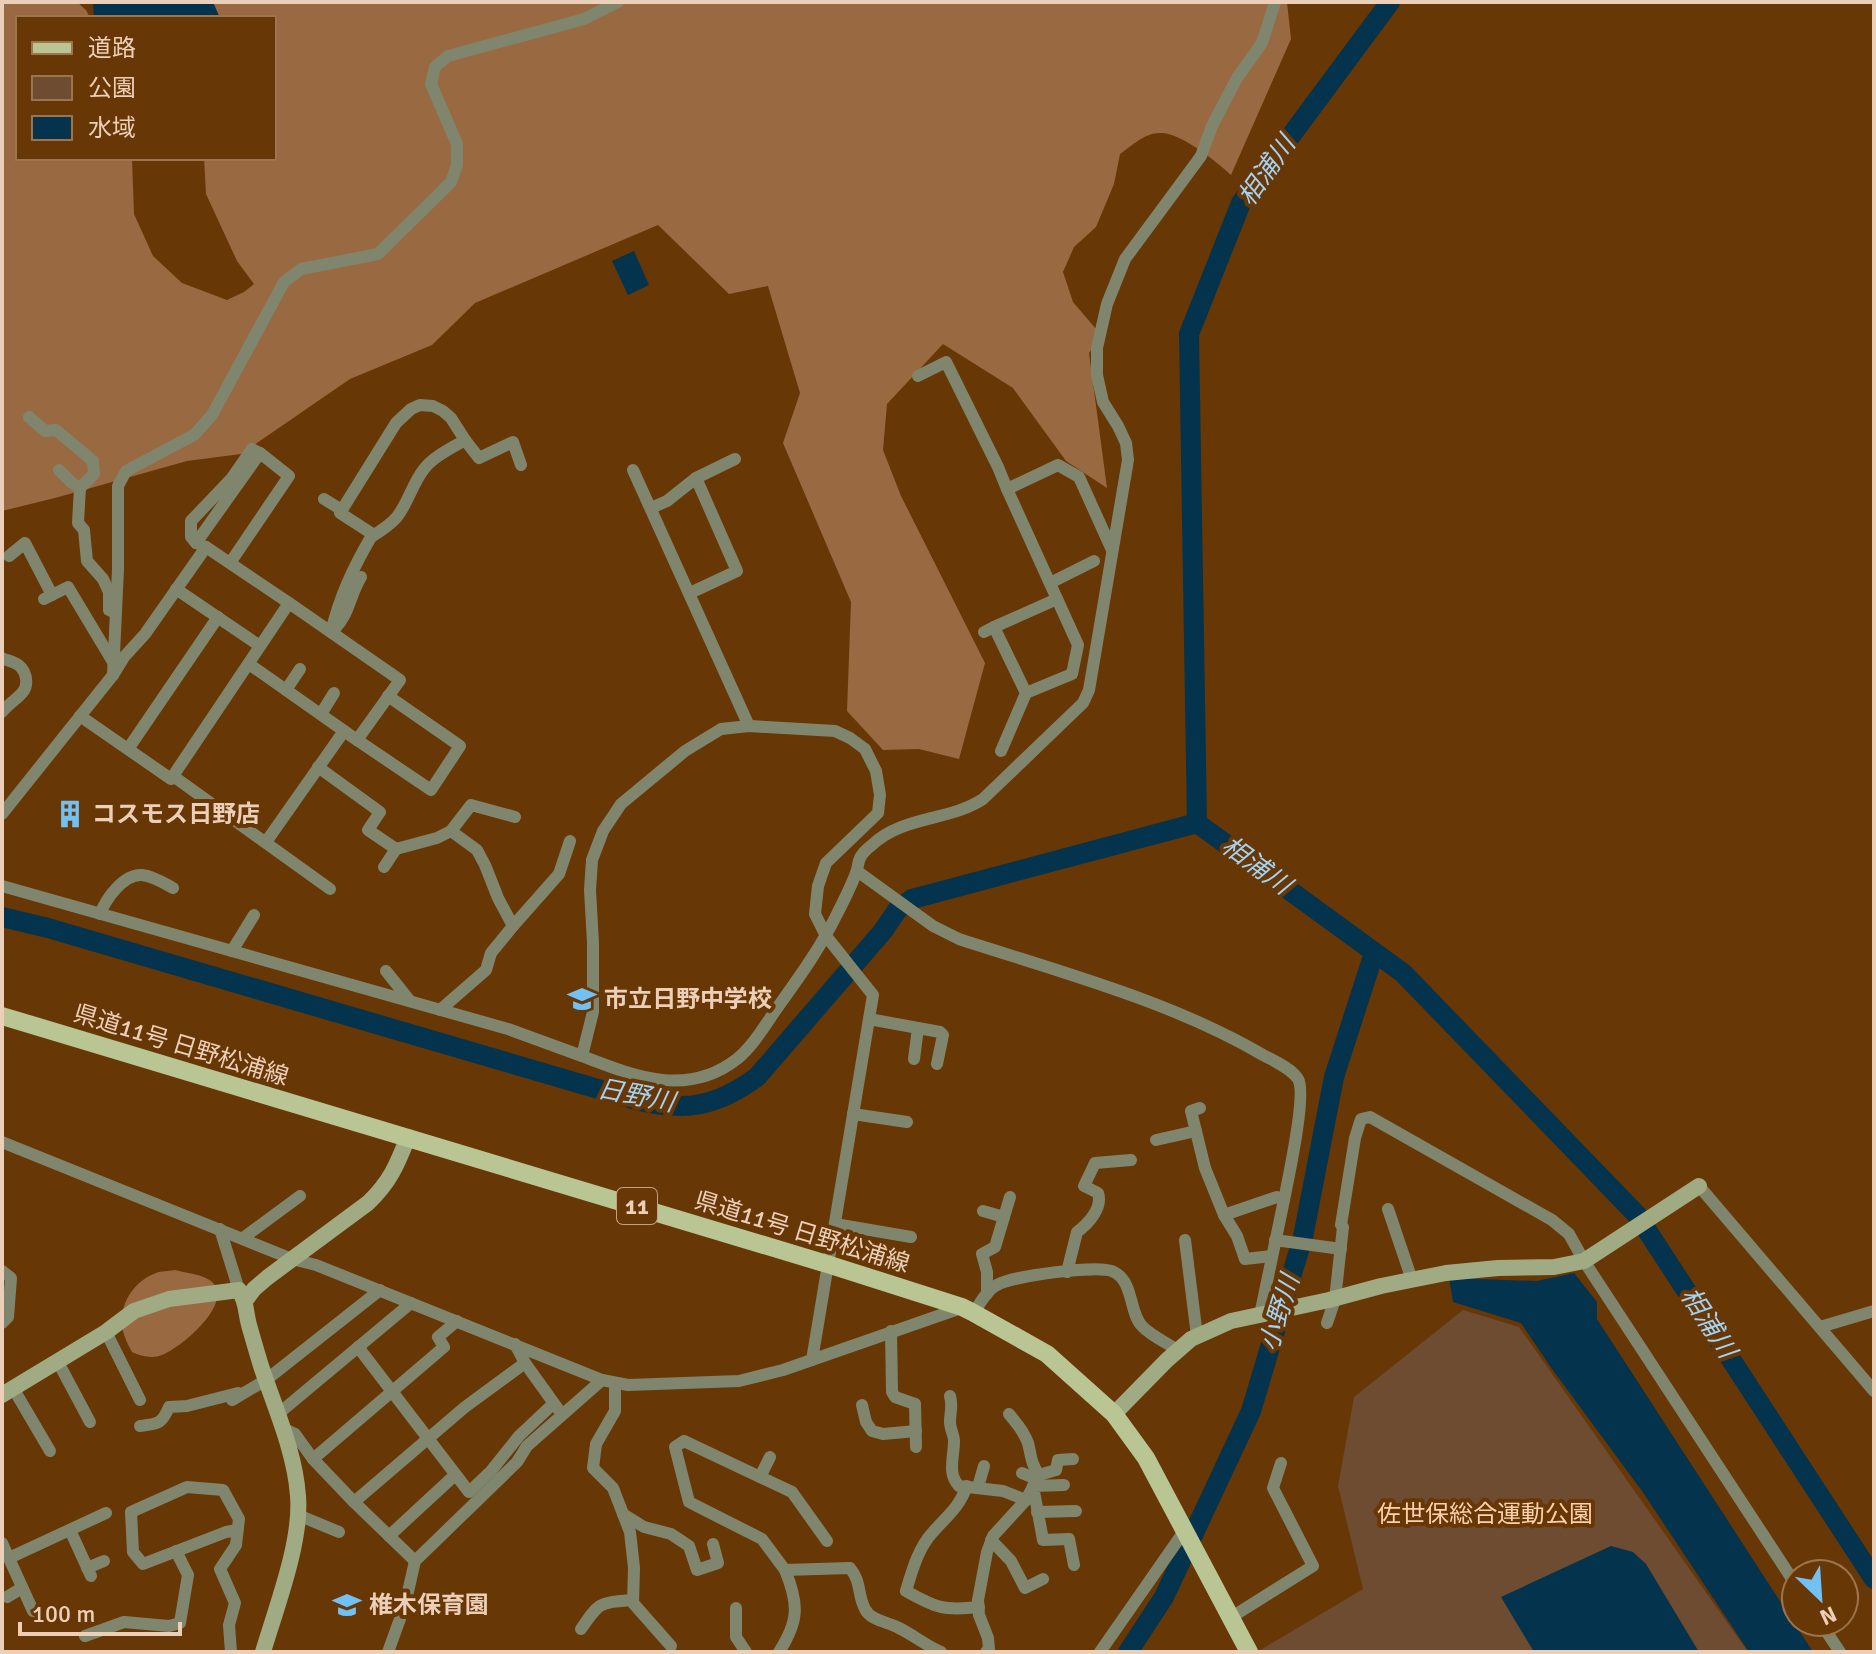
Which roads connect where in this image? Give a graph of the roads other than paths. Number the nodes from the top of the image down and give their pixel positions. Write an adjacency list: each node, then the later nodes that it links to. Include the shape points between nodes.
1 (618, 2): 30 (street, via 584,19 448,56 435,67 431,84 457,144 451,182 378,254 301,269 284,282 212,415 194,435 126,471 118,486)
2 (1275, 2): 20 (street, via 1262,43 1237,78 1201,156 1125,259 1107,304 1097,375 1128,460)
3 (918, 376): 14 (street, via 946,362)
4 (29, 417): 10 (street, via 45,431 56,430 93,461)
5 (465, 440): 7 (street, via 479,458 513,442); 17 (street, via 443,411 420,405 411,409 396,423); 18 (street, via 424,469 397,517)
6 (735, 459): 11 (street)
7 (521, 465)
8 (59, 470): 12 (street)
9 (633, 470): 16 (street)
10 (94, 474): 12 (street); 13 (street)
11 (696, 478): 16 (street); 27 (street, via 737,571)
12 (80, 488): 30 (street, via 78,523 84,530 87,561 103,579 109,610)
13 (97, 489)
14 (1007, 489): 20 (street, via 1058,465 1079,477); 25 (street)
15 (324, 499): 17 (street)
16 (651, 508): 27 (street)
17 (342, 510): 18 (street)
18 (374, 535): 32 (street, via 339,601)
19 (201, 545): 23 (street); 23 (street, via 260,453 289,476); 26 (street)
20 (1112, 550): 59 (street, via 1092,677 1083,703 983,799 893,831 860,858)
21 (9, 556): 36 (street, via 25,543 48,597 68,587)
22 (1094, 561): 25 (street)
23 (230, 563): 29 (street)
24 (361, 577): 32 (street, via 344,619)
25 (1050, 583): 28 (street)
26 (176, 589): 31 (street); 36 (street)
27 (690, 593): 45 (street)
28 (1057, 599): 40 (street, via 1078,645 1072,674); 40 (street, via 989,630)
29 (289, 603): 32 (street); 33 (street)
30 (116, 615): 36 (street)
31 (218, 617): 33 (street); 48 (street)
32 (331, 632): 41 (street, via 400,680)
33 (260, 646): 35 (street)
34 (2, 658): 42 (street, via 22,668 26,687)
35 (249, 664): 38 (street); 51 (street)
36 (114, 669): 44 (street)
37 (300, 669): 38 (street)
38 (286, 690): 43 (street)
39 (334, 693): 43 (street)
40 (1026, 693): 49 (street)
41 (388, 696): 47 (street); 47 (street, via 460,746 431,790)
42 (2, 712)
43 (321, 714): 46 (street)
44 (80, 716): 48 (street); 52 (street)
45 (749, 726): 66 (street, via 835,731 865,749 876,771 878,813 826,863 818,886 815,914); 74 (street, via 721,729 685,751 621,804 603,831 592,860 593,1012)
46 (344, 731): 47 (street); 50 (street)
47 (357, 740)
48 (128, 749): 51 (street)
49 (1001, 751)
50 (318, 767): 56 (street); 57 (street, via 380,812 368,830)
51 (173, 776): 56 (street)
52 (3, 810)
53 (515, 817): 54 (street, via 471,805)
54 (451, 831): 57 (street); 65 (street, via 477,850)
55 (570, 841): 65 (street, via 559,874)
56 (266, 842): 62 (street)
57 (396, 849): 58 (street)
58 (384, 867)
59 (857, 871): 66 (street); 88 (street, via 959,939 1161,1006 1285,1067 1301,1089)
60 (170, 882): 63 (street, via 137,875 107,897)
61 (2, 886): 63 (street)
62 (330, 889)
63 (100, 914): 67 (street)
64 (255, 915): 67 (street)
65 (513, 926): 70 (street, via 491,953 486,970)
66 (830, 939): 72 (street, via 873,995); 74 (street, via 739,1058 718,1072 695,1079 651,1080)
67 (232, 951): 69 (street)
68 (386, 971): 69 (street)
69 (410, 1001): 70 (street)
70 (440, 1010): 74 (street)
71 (2, 1016): 81 (main road, 県道11号 日野松浦線 / 11)
72 (869, 1019): 73 (street); 78 (street)
73 (918, 1028): 75 (street); 76 (street, via 943,1035)
74 (582, 1056)
75 (914, 1059)
76 (937, 1064)
77 (1200, 1108): 80 (street, via 1191,1111)
78 (853, 1114): 79 (street); 93 (street)
79 (907, 1122)
80 (1196, 1131): 82 (street); 91 (street)
81 (408, 1137): 103 (street, via 383,1189); 105 (main road, 県道11号 日野松浦線 / 11)
82 (1156, 1140)
83 (2, 1142): 94 (street)
84 (1131, 1160): 107 (street, via 1095,1163 1084,1186 1098,1193 1098,1207 1077,1232)
85 (1695, 1190): 104 (street); 120 (street)
86 (300, 1196): 96 (street)
87 (1010, 1197): 92 (street)
88 (1284, 1200): 91 (street, via 1277,1197); 98 (street)
89 (1388, 1209): 108 (street)
90 (983, 1211): 92 (street)
91 (1224, 1215): 102 (street, via 1245,1259)
92 (1004, 1217): 101 (street, via 995,1247)
93 (835, 1224): 95 (street); 105 (street)
94 (220, 1229): 96 (street); 111 (street)
95 (911, 1237)
96 (243, 1238): 103 (street)
97 (1185, 1240): 123 (street)
98 (1276, 1240): 100 (street); 102 (street)
99 (971, 1248): 101 (street)
100 (1340, 1249): 104 (street, via 1355,1138 1361,1119 1370,1117 1552,1220); 112 (street)
101 (989, 1250): 110 (street, via 982,1254)
102 (1272, 1256): 116 (street)
103 (292, 1259): 109 (street); 111 (street)
104 (1587, 1259): 108 (street, via 1554,1267 1498,1268); 180 (street)
105 (827, 1264): 114 (main road, 県道11号 日野松浦線 / 11); 127 (street)
106 (2, 1271): 118 (street, via 11,1278 8,1317)
107 (1067, 1272): 110 (street, via 1012,1278); 126 (street, via 1114,1272 1130,1294 1140,1325)
108 (1412, 1280): 112 (street)
109 (380, 1290): 113 (street); 130 (street)
110 (987, 1294): 114 (street)
111 (242, 1296): 122 (street, via 169,1299 134,1311); 130 (street)
112 (1332, 1299): 116 (street); 119 (street)
113 (411, 1303): 117 (street); 125 (street)
114 (968, 1310): 121 (street); 143 (main road, 県道11号 日野松浦線 / 11, via 1047,1354)
115 (1874, 1311): 120 (street)
116 (1263, 1315): 123 (street)
117 (457, 1321): 124 (street); 135 (street, via 438,1337 444,1347)
118 (2, 1323)
119 (1327, 1323)
120 (1820, 1327): 133 (street)
121 (891, 1331): 127 (street); 147 (street, via 892,1392 915,1404)
122 (106, 1332): 128 (street); 137 (street)
123 (1197, 1336): 126 (street)
124 (515, 1344): 129 (street); 131 (street)
125 (358, 1347): 135 (street); 144 (street)
126 (1178, 1350): 143 (street)
127 (812, 1360): 131 (street, via 739,1381)
128 (58, 1362): 134 (street); 145 (street)
129 (525, 1363): 139 (street); 148 (street)
130 (266, 1380): 132 (street); 144 (street)
131 (608, 1381): 141 (street); 167 (street, via 615,1411 596,1444 593,1468 613,1488)
132 (249, 1390): 138 (street); 146 (street, via 169,1407 164,1420)
133 (1874, 1391)
134 (8, 1392): 150 (street)
135 (391, 1392): 148 (street); 152 (street)
136 (950, 1396): 161 (street, via 952,1474 959,1486)
137 (140, 1400)
138 (232, 1400)
139 (553, 1404): 141 (street); 157 (street, via 469,1492)
140 (862, 1405): 147 (street, via 872,1431)
141 (563, 1414): 182 (street)
142 (1009, 1414): 159 (street, via 1027,1440)
143 (1114, 1414): 171 (main road, 県道11号 日野松浦線 / 11, via 1146,1458)
144 (280, 1421): 152 (street); 168 (street, via 295,1474)
145 (90, 1422)
146 (140, 1426)
147 (916, 1431): 149 (street)
148 (428, 1439): 157 (street); 163 (street)
149 (916, 1447)
150 (50, 1451)
151 (770, 1457): 158 (street)
152 (313, 1459): 163 (street)
153 (1073, 1459): 159 (street, via 1058,1460 1056,1470)
154 (1281, 1463): 192 (street, via 1273,1488 1313,1566)
155 (984, 1466): 161 (street)
156 (1022, 1473): 159 (street)
157 (455, 1475): 174 (street)
158 (760, 1477): 173 (street, via 792,1492); 184 (street, via 684,1441 675,1447 689,1502 762,1539)
159 (1036, 1480): 160 (street); 162 (street); 165 (street)
160 (1064, 1485)
161 (972, 1487): 162 (street); 189 (street, via 930,1534 906,1591 935,1607)
162 (1026, 1500): 175 (street)
163 (354, 1502): 174 (street)
164 (1076, 1511): 165 (street)
165 (1037, 1512): 183 (street, via 1043,1540 1069,1539)
166 (106, 1513): 169 (street)
167 (623, 1514): 177 (street, via 689,1546 692,1572 718,1563); 188 (street, via 633,1556)
168 (298, 1515): 172 (street); 197 (street)
169 (70, 1530): 179 (street); 181 (street, via 89,1572)
170 (237, 1530): 178 (street); 178 (street, via 239,1519 223,1490 187,1487 131,1512 133,1552 143,1564); 196 (street, via 236,1545 220,1569 235,1603 229,1625)
171 (1185, 1530): 192 (main road, 県道11号 日野松浦線 / 11); 203 (street)
172 (339, 1532)
173 (826, 1533)
174 (389, 1536): 182 (street)
175 (991, 1540): 185 (street, via 1011,1561 1025,1588); 189 (street)
176 (2, 1543): 179 (street)
177 (713, 1544)
178 (176, 1551): 194 (street, via 188,1575 180,1623 124,1622)
179 (9, 1558): 186 (street)
180 (1780, 1560)
181 (104, 1561)
182 (415, 1561): 198 (street)
183 (1074, 1565)
184 (785, 1570): 200 (street, via 796,1614); 201 (street, via 850,1568 869,1616)
185 (1043, 1579)
186 (22, 1588): 187 (street); 191 (street)
187 (7, 1597)
188 (633, 1600): 193 (street, via 604,1603); 195 (street)
189 (979, 1607): 202 (street, via 988,1638)
190 (736, 1608): 199 (street, via 736,1637)
191 (33, 1611)
192 (1230, 1618): 204 (main road, 県道11号 日野松浦線 / 11)
193 (581, 1629)
194 (85, 1636)
195 (671, 1646)
196 (231, 1652)
197 (263, 1652)
198 (388, 1652)
199 (746, 1652)
200 (779, 1652)
201 (941, 1652)
202 (986, 1652)
203 (1100, 1652)
204 (1249, 1652)

